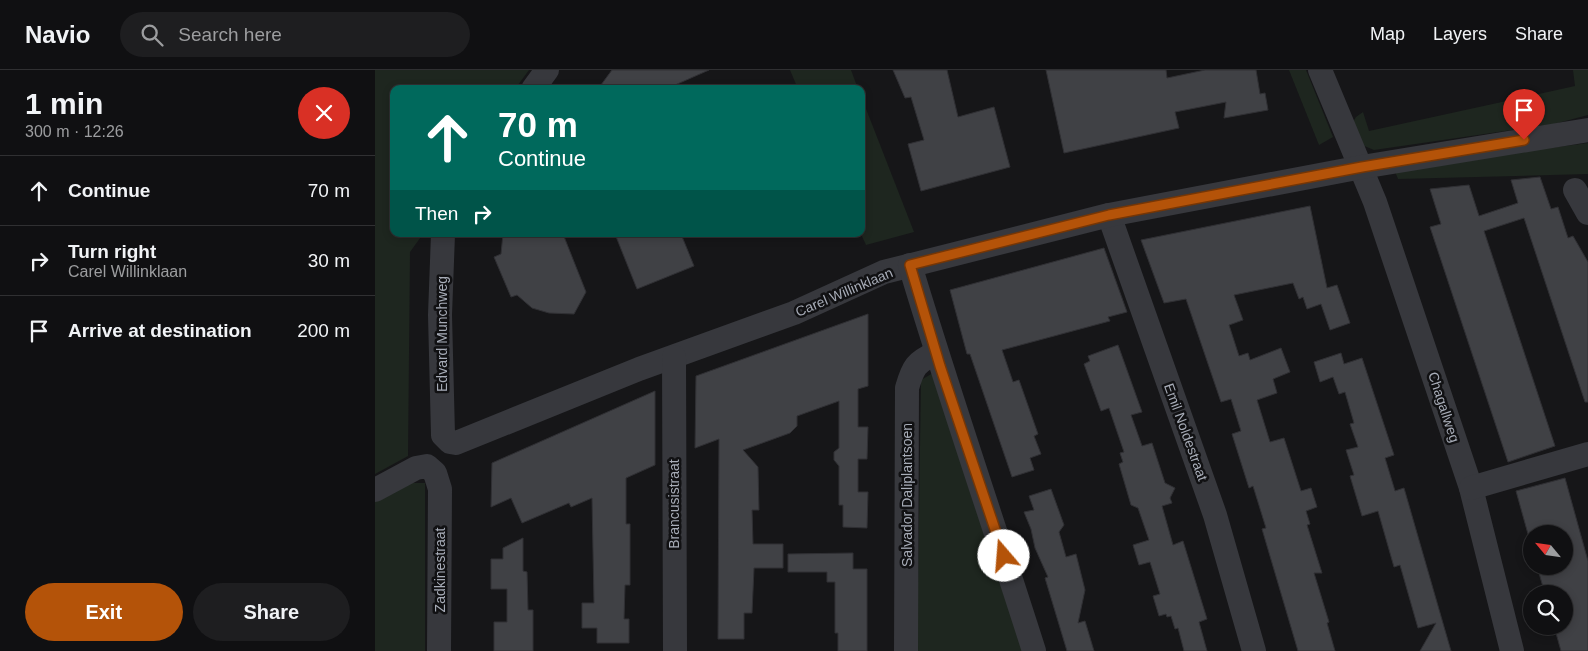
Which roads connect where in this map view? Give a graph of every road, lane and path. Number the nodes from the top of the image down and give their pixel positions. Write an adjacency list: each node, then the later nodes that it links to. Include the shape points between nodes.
1 (547, 70): 3 (street)
2 (1320, 70): 5 (street)
3 (536, 85)
4 (1588, 130): 5 (street, Carel Willinklaan)
5 (1362, 167): 8 (street, Carel Willinklaan); 15 (street, Chagallweg)
6 (1575, 190): 7 (street)
7 (1588, 213)
8 (1109, 215): 10 (street, Carel Willinklaan); 21 (street, Emil Noldestraat, via 1215,515)
9 (443, 237): 13 (street, Edvard Munchweg, via 440,315)
10 (910, 265): 11 (street); 12 (street, Carel Willinklaan, via 884,272 794,313)
11 (936, 353): 19 (street, Salvador Daliplantsoen, via 921,359 912,371 907,388); 20 (street)
12 (674, 358): 13 (street, Carel Willinklaan, via 459,442 449,442); 18 (street, Brancusistraat)
13 (443, 435)
14 (1588, 454): 15 (street)
15 (1471, 488): 22 (street, Chagallweg)
16 (375, 490): 17 (street, Zadkinestraat, via 416,468 427,466 435,473 440,489)
17 (439, 651)
18 (675, 651)
19 (907, 651)
20 (1034, 651)
21 (1254, 651)
22 (1512, 651)

